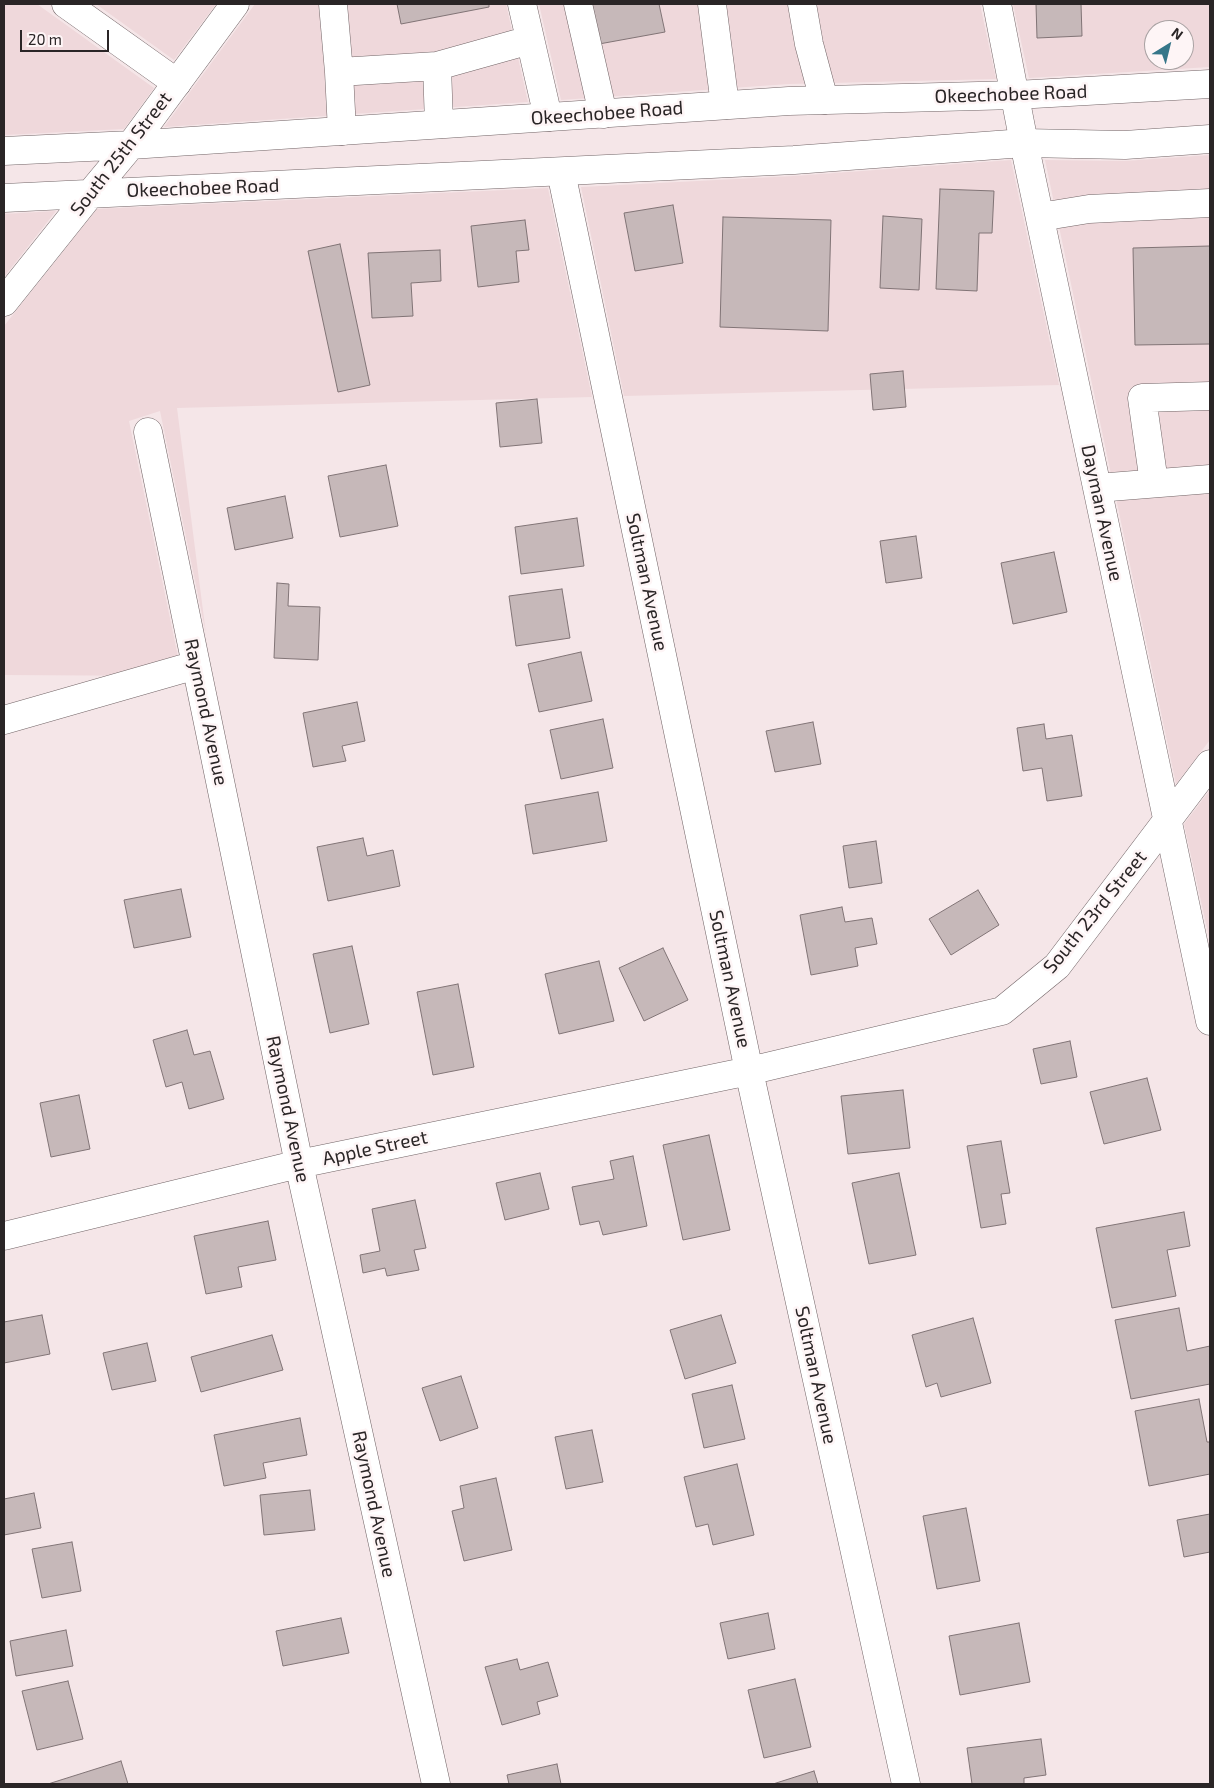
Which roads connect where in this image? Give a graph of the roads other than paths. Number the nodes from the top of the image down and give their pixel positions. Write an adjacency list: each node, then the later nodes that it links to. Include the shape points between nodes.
1 (66, 4): 12 (street)
2 (236, 4): 12 (street, South 25th Street)
3 (333, 4): 11 (street)
4 (522, 4): 9 (street)
5 (578, 4): 17 (street)
6 (712, 4): 16 (street)
7 (802, 4): 15 (street)
8 (997, 4): 14 (street, Dayman Avenue)
9 (530, 40): 10 (street); 18 (street)
10 (437, 66): 11 (street); 19 (street)
11 (339, 72): 20 (street)
12 (177, 83): 23 (street, South 25th Street)
13 (1210, 84): 14 (street, Okeechobee Road)
14 (1016, 95): 15 (street, Okeechobee Road); 22 (street, Dayman Avenue)
15 (824, 100): 16 (street, Okeechobee Road)
16 (725, 105): 17 (street, Okeechobee Road)
17 (603, 114): 18 (street, Okeechobee Road)
18 (548, 117): 19 (street, Okeechobee Road)
19 (439, 124): 20 (street, Okeechobee Road)
20 (342, 131): 23 (street, Okeechobee Road)
21 (1210, 139): 22 (street, Okeechobee Road, via 1125,145)
22 (1024, 143): 25 (street, Okeechobee Road, via 794,160); 29 (street, Dayman Avenue)
23 (131, 145): 24 (street, Okeechobee Road); 26 (street, South 25th Street)
24 (4, 151)
25 (561, 172): 26 (street, Okeechobee Road); 41 (street, Soltman Avenue)
26 (91, 193): 27 (street, Okeechobee Road); 30 (street, South 25th Street)
27 (4, 198)
28 (1210, 203): 29 (street, via 1089,209)
29 (1040, 217): 35 (street, Dayman Avenue)
30 (4, 302)
31 (1210, 396): 34 (street, via 1142,398)
32 (148, 432): 36 (street, Raymond Avenue)
33 (1210, 479): 34 (street)
34 (1154, 483): 35 (street)
35 (1097, 488): 39 (street, Dayman Avenue)
36 (196, 665): 37 (street); 42 (street, Raymond Avenue)
37 (4, 720)
38 (1210, 764): 39 (street, South 23rd Street)
39 (1167, 821): 40 (street, Dayman Avenue); 41 (street, South 23rd Street, via 1058,966 1002,1011)
40 (1210, 1021)
41 (749, 1071): 42 (street, Apple Street); 45 (street, Soltman Avenue)
42 (299, 1164): 43 (street, Apple Street); 44 (street, Raymond Avenue)
43 (4, 1236)
44 (436, 1784)
45 (906, 1784)

